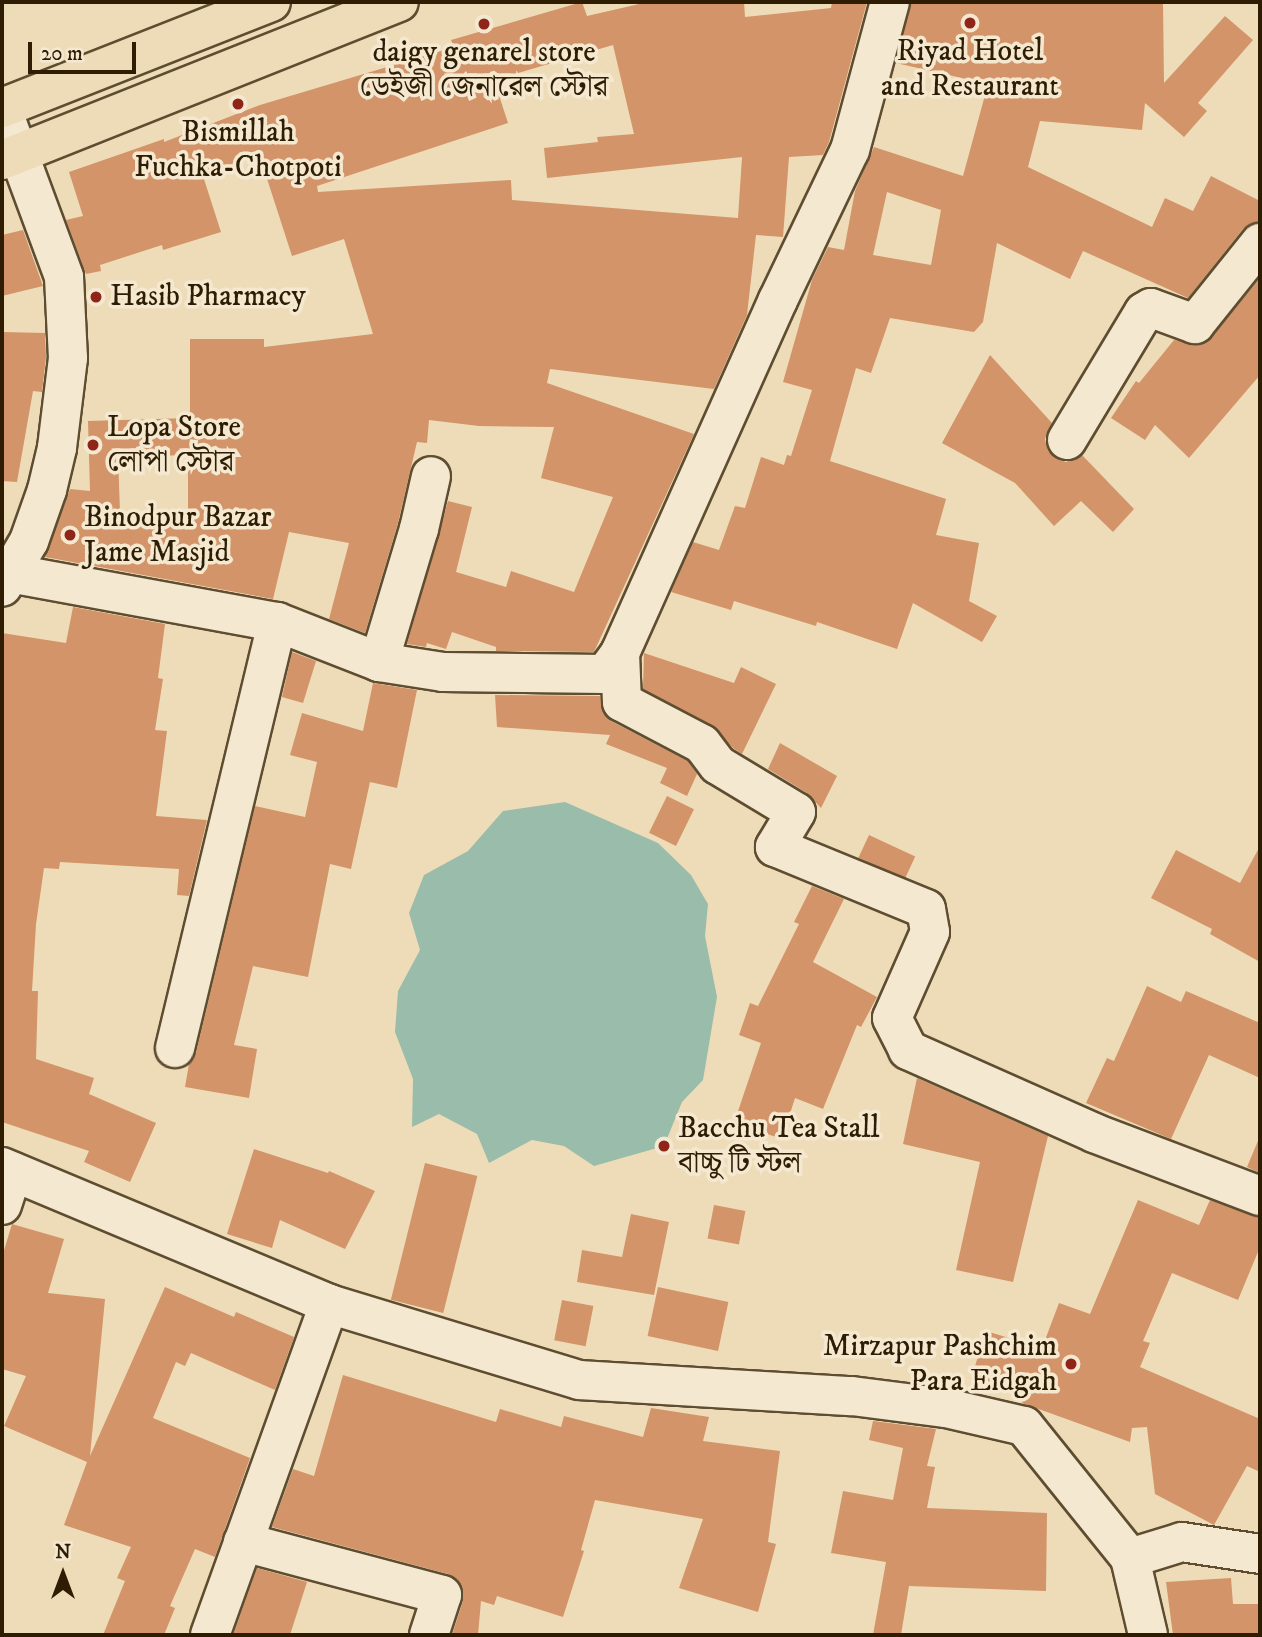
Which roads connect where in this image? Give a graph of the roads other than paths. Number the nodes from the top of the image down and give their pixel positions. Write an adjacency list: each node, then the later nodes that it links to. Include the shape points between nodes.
1 (271, 2): 4 (highway)
2 (399, 2): 5 (highway)
3 (890, 2): 11 (street, via 850,149)
4 (2, 108): 5 (street)
5 (10, 157): 9 (street, via 64,277 68,358 47,490 29,541)
6 (1260, 243): 7 (street, via 1195,324 1151,308 1144,312)
7 (1067, 440)
8 (431, 476): 12 (street)
9 (5, 580): 10 (street)
10 (277, 622): 12 (street); 13 (street)
11 (620, 653): 12 (street, via 606,674 443,673); 15 (street, via 622,702 702,744 718,765 796,812 775,847 926,909 930,932 892,1018 908,1051 1094,1133)
12 (379, 662)
13 (174, 1048)
14 (6, 1181): 16 (street)
15 (1260, 1196)
16 (329, 1304): 17 (street); 19 (street, via 579,1380 852,1396 946,1408 1024,1426)
17 (243, 1542): 20 (street); 21 (street, via 442,1595)
18 (1260, 1554): 19 (street, via 1182,1542)
19 (1130, 1558): 22 (street)
20 (210, 1635)
21 (429, 1635)
22 (1148, 1635)

